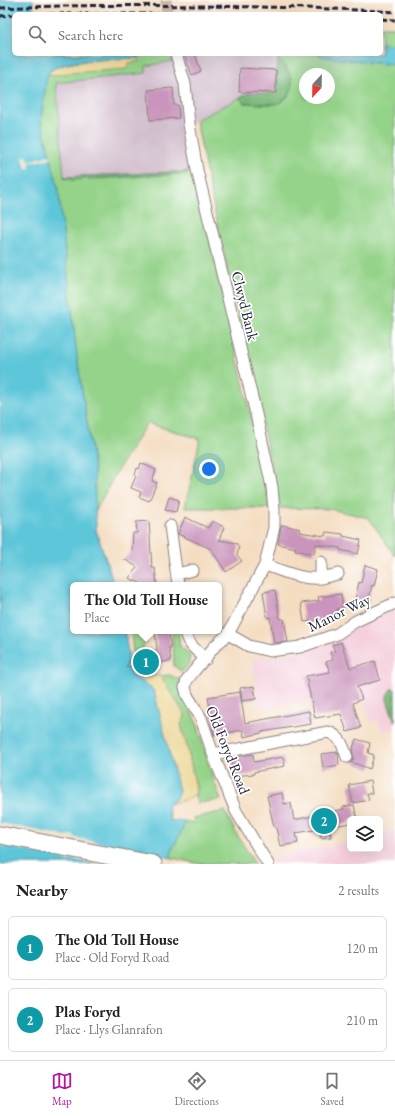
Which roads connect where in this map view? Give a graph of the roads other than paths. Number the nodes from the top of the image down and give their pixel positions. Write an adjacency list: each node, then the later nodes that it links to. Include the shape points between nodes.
1 (177, 56): 4 (street, Clwyd Bank, via 185,84 197,170 272,487 274,527)
2 (170, 526): 8 (street)
3 (321, 562): 7 (street)
4 (265, 565): 7 (street, via 310,579); 11 (street, Clwyd Bank)
5 (193, 570): 8 (street)
6 (338, 574): 7 (street)
7 (321, 578)
8 (177, 580)
9 (395, 603): 11 (street, Manor Way, via 356,621 337,634 300,647 270,651 249,646)
10 (185, 634): 12 (street, via 192,647)
11 (228, 634): 12 (street, Clwyd Bank)
12 (206, 659): 13 (street, Old Foryd Road, via 187,680 185,687 201,718)
13 (213, 754): 14 (street, via 328,732 339,738); 17 (street, Old Foryd Road, via 236,811)
14 (347, 756)
15 (0, 835): 16 (main road)
16 (151, 864)
17 (268, 864)

